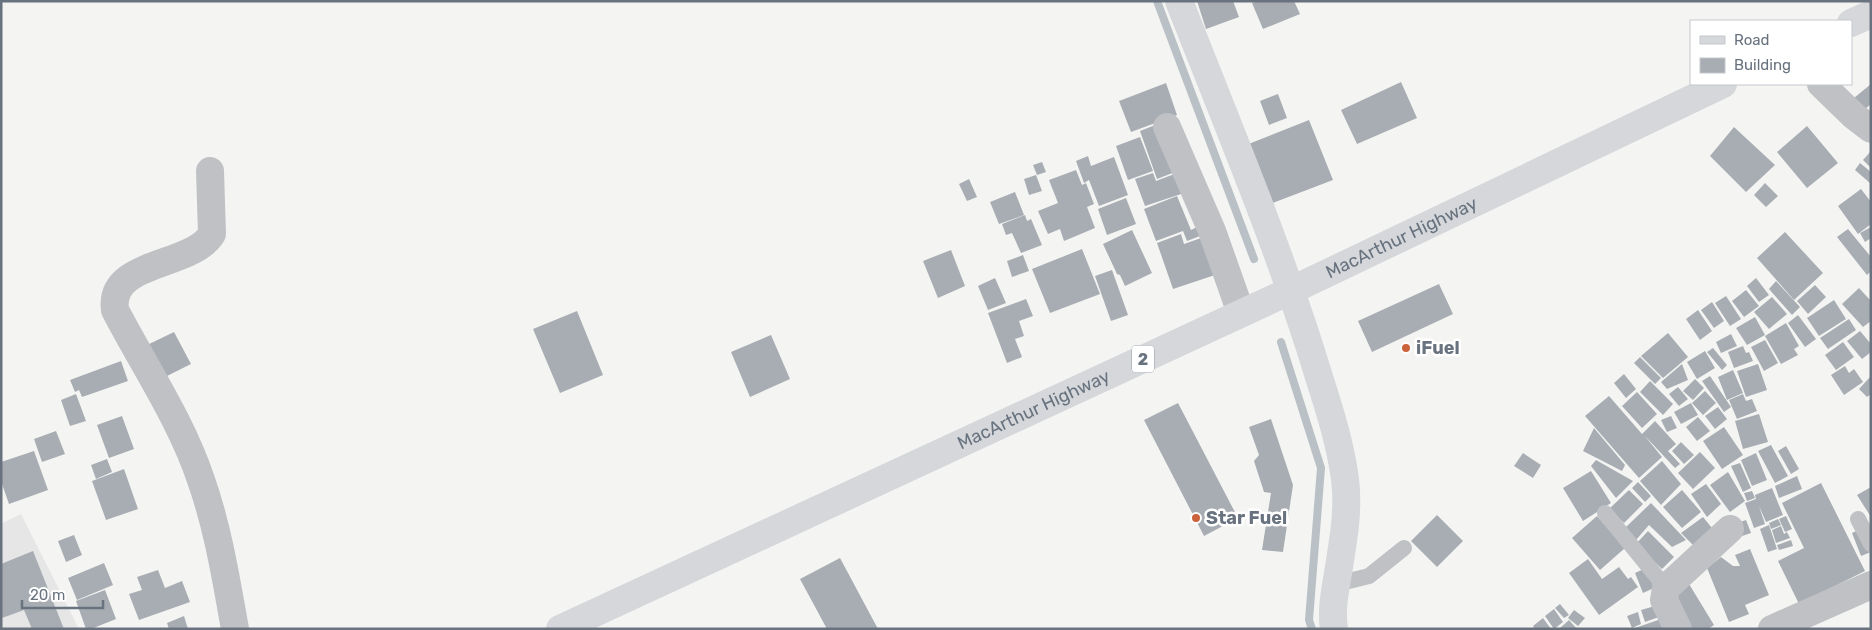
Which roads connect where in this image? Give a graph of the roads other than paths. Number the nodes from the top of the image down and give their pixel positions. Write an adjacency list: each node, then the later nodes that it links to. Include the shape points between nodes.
1 (1179, 1): 9 (main road)
2 (1871, 14): 3 (main road)
3 (1852, 23)
4 (1721, 85): 9 (main road, MacArthur Highway / 2)
5 (1822, 85): 7 (street)
6 (1167, 127): 10 (street, via 1212,232)
7 (1871, 129)
8 (210, 171): 19 (street, via 212,234 206,243 126,280 114,301 115,310 168,407 201,480 222,557)
9 (1292, 290): 10 (main road, MacArthur Highway / 2); 16 (main road, via 1331,417 1345,480 1346,506)
10 (1241, 313): 20 (main road, MacArthur Highway / 2)
11 (1605, 513): 18 (lane)
12 (1858, 518): 14 (lane)
13 (1730, 529): 18 (street)
14 (1871, 544)
15 (1404, 548): 16 (lane, via 1368,576)
16 (1337, 584): 21 (main road, via 1332,618)
17 (1871, 585): 23 (street)
18 (1666, 588): 22 (street, via 1664,600)
19 (235, 629)
20 (560, 629)
21 (1334, 629)
22 (1678, 629)
23 (1772, 629)

